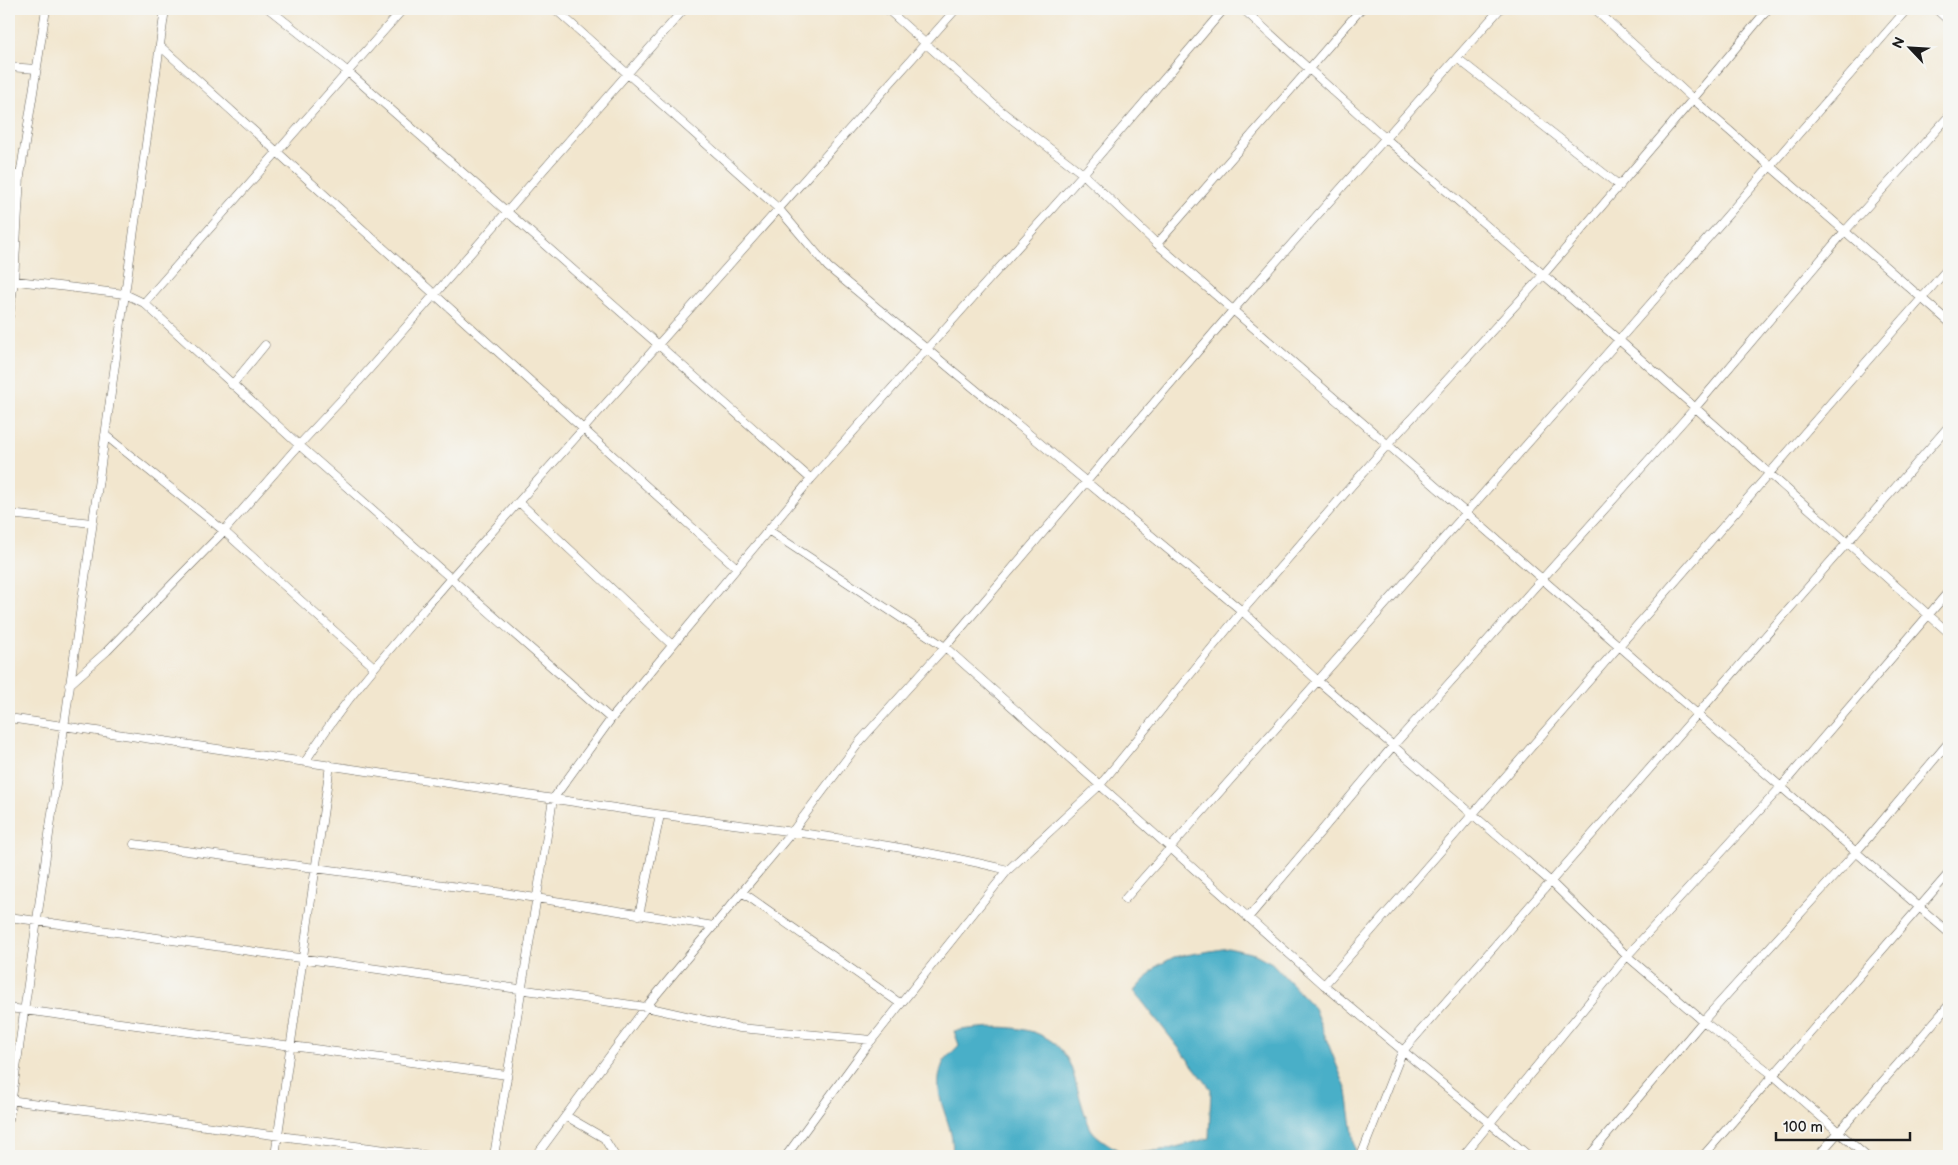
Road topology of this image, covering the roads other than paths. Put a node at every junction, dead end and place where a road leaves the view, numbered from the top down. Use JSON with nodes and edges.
{"nodes":[{"id":1,"x":46,"y":9,"type":"edge"},
{"id":2,"x":165,"y":9,"type":"edge"},
{"id":3,"x":270,"y":9,"type":"edge"},
{"id":4,"x":403,"y":9,"type":"edge"},
{"id":5,"x":555,"y":9,"type":"edge"},
{"id":6,"x":684,"y":9,"type":"edge"},
{"id":7,"x":887,"y":9,"type":"edge"},
{"id":8,"x":956,"y":9,"type":"edge"},
{"id":9,"x":1224,"y":9,"type":"edge"},
{"id":10,"x":1243,"y":9,"type":"edge"},
{"id":11,"x":1361,"y":9,"type":"edge"},
{"id":12,"x":1500,"y":9,"type":"edge"},
{"id":13,"x":1595,"y":9,"type":"edge"},
{"id":14,"x":1768,"y":9,"type":"edge"},
{"id":15,"x":1907,"y":9,"type":"edge"},
{"id":16,"x":1936,"y":9,"type":"edge"},
{"id":17,"x":1949,"y":21,"type":"edge"},
{"id":18,"x":925,"y":42,"type":"junction"},
{"id":19,"x":160,"y":46,"type":"junction"},
{"id":20,"x":1457,"y":58,"type":"junction"},
{"id":21,"x":9,"y":67,"type":"edge"},
{"id":22,"x":36,"y":69,"type":"junction"},
{"id":23,"x":1309,"y":69,"type":"junction"},
{"id":24,"x":347,"y":71,"type":"junction"},
{"id":25,"x":627,"y":73,"type":"junction"},
{"id":26,"x":1693,"y":99,"type":"junction"},
{"id":27,"x":1949,"y":116,"type":"edge"},
{"id":28,"x":1384,"y":137,"type":"junction"},
{"id":29,"x":277,"y":152,"type":"junction"},
{"id":30,"x":1770,"y":166,"type":"junction"},
{"id":31,"x":9,"y":173,"type":"edge"},
{"id":32,"x":1082,"y":174,"type":"junction"},
{"id":33,"x":20,"y":176,"type":"junction"},
{"id":34,"x":1620,"y":186,"type":"junction"},
{"id":35,"x":779,"y":209,"type":"junction"},
{"id":36,"x":506,"y":212,"type":"junction"},
{"id":37,"x":1845,"y":231,"type":"junction"},
{"id":38,"x":1157,"y":244,"type":"junction"},
{"id":39,"x":1949,"y":267,"type":"edge"},
{"id":40,"x":1544,"y":274,"type":"junction"},
{"id":41,"x":11,"y":280,"type":"edge"},
{"id":42,"x":124,"y":294,"type":"junction"},
{"id":43,"x":434,"y":294,"type":"junction"},
{"id":44,"x":1921,"y":299,"type":"junction"},
{"id":45,"x":144,"y":303,"type":"junction"},
{"id":46,"x":1234,"y":309,"type":"junction"},
{"id":47,"x":9,"y":316,"type":"edge"},
{"id":48,"x":1949,"y":322,"type":"edge"},
{"id":49,"x":1619,"y":340,"type":"junction"},
{"id":50,"x":265,"y":345,"type":"dead end"},
{"id":51,"x":658,"y":346,"type":"junction"},
{"id":52,"x":926,"y":349,"type":"junction"},
{"id":53,"x":232,"y":385,"type":"junction"},
{"id":54,"x":1695,"y":408,"type":"junction"},
{"id":55,"x":1949,"y":426,"type":"edge"},
{"id":56,"x":583,"y":429,"type":"junction"},
{"id":57,"x":105,"y":435,"type":"junction"},
{"id":58,"x":1388,"y":444,"type":"junction"},
{"id":59,"x":299,"y":445,"type":"junction"},
{"id":60,"x":1769,"y":473,"type":"junction"},
{"id":61,"x":811,"y":479,"type":"junction"},
{"id":62,"x":1086,"y":482,"type":"junction"},
{"id":63,"x":519,"y":502,"type":"junction"},
{"id":64,"x":1467,"y":512,"type":"junction"},
{"id":65,"x":9,"y":514,"type":"edge"},
{"id":66,"x":92,"y":523,"type":"junction"},
{"id":67,"x":768,"y":530,"type":"junction"},
{"id":68,"x":224,"y":531,"type":"junction"},
{"id":69,"x":1848,"y":542,"type":"junction"},
{"id":70,"x":737,"y":568,"type":"junction"},
{"id":71,"x":451,"y":578,"type":"junction"},
{"id":72,"x":1543,"y":578,"type":"junction"},
{"id":73,"x":1949,"y":591,"type":"edge"},
{"id":74,"x":1242,"y":611,"type":"junction"},
{"id":75,"x":1930,"y":615,"type":"junction"},
{"id":76,"x":1949,"y":633,"type":"edge"},
{"id":77,"x":672,"y":645,"type":"junction"},
{"id":78,"x":1617,"y":646,"type":"junction"},
{"id":79,"x":945,"y":647,"type":"junction"},
{"id":80,"x":374,"y":668,"type":"junction"},
{"id":81,"x":1318,"y":681,"type":"junction"},
{"id":82,"x":69,"y":685,"type":"junction"},
{"id":83,"x":1697,"y":715,"type":"junction"},
{"id":84,"x":9,"y":718,"type":"edge"},
{"id":85,"x":611,"y":719,"type":"junction"},
{"id":86,"x":64,"y":725,"type":"junction"},
{"id":87,"x":1949,"y":742,"type":"edge"},
{"id":88,"x":1393,"y":746,"type":"junction"},
{"id":89,"x":306,"y":762,"type":"junction"},
{"id":90,"x":330,"y":765,"type":"junction"},
{"id":91,"x":1100,"y":785,"type":"junction"},
{"id":92,"x":1780,"y":788,"type":"junction"},
{"id":93,"x":552,"y":799,"type":"junction"},
{"id":94,"x":1472,"y":813,"type":"junction"},
{"id":95,"x":660,"y":815,"type":"junction"},
{"id":96,"x":792,"y":832,"type":"junction"},
{"id":97,"x":134,"y":844,"type":"dead end"},
{"id":98,"x":1171,"y":848,"type":"junction"},
{"id":99,"x":1856,"y":852,"type":"junction"},
{"id":100,"x":317,"y":869,"type":"junction"},
{"id":101,"x":1008,"y":870,"type":"junction"},
{"id":102,"x":1949,"y":873,"type":"edge"},
{"id":103,"x":1551,"y":882,"type":"junction"},
{"id":104,"x":742,"y":892,"type":"junction"},
{"id":105,"x":535,"y":898,"type":"junction"},
{"id":106,"x":1125,"y":899,"type":"dead end"},
{"id":107,"x":1919,"y":908,"type":"junction"},
{"id":108,"x":638,"y":914,"type":"junction"},
{"id":109,"x":9,"y":916,"type":"edge"},
{"id":110,"x":1248,"y":918,"type":"junction"},
{"id":111,"x":36,"y":921,"type":"junction"},
{"id":112,"x":714,"y":926,"type":"junction"},
{"id":113,"x":1949,"y":933,"type":"edge"},
{"id":114,"x":1627,"y":956,"type":"junction"},
{"id":115,"x":304,"y":958,"type":"junction"},
{"id":116,"x":1324,"y":986,"type":"junction"},
{"id":117,"x":521,"y":989,"type":"junction"},
{"id":118,"x":901,"y":1004,"type":"junction"},
{"id":119,"x":1949,"y":1006,"type":"edge"},
{"id":120,"x":646,"y":1007,"type":"junction"},
{"id":121,"x":9,"y":1008,"type":"edge"},
{"id":122,"x":24,"y":1010,"type":"junction"},
{"id":123,"x":1703,"y":1021,"type":"junction"},
{"id":124,"x":872,"y":1040,"type":"junction"},
{"id":125,"x":292,"y":1045,"type":"junction"},
{"id":126,"x":1402,"y":1052,"type":"junction"},
{"id":127,"x":507,"y":1075,"type":"junction"},
{"id":128,"x":1773,"y":1075,"type":"junction"},
{"id":129,"x":10,"y":1100,"type":"edge"},
{"id":130,"x":566,"y":1116,"type":"junction"},
{"id":131,"x":9,"y":1118,"type":"edge"},
{"id":132,"x":1489,"y":1123,"type":"junction"},
{"id":133,"x":1837,"y":1132,"type":"junction"},
{"id":134,"x":279,"y":1135,"type":"junction"},
{"id":135,"x":275,"y":1156,"type":"edge"},
{"id":136,"x":431,"y":1156,"type":"edge"},
{"id":137,"x":494,"y":1156,"type":"edge"},
{"id":138,"x":536,"y":1156,"type":"edge"},
{"id":139,"x":615,"y":1156,"type":"edge"},
{"id":140,"x":786,"y":1156,"type":"edge"},
{"id":141,"x":1361,"y":1156,"type":"edge"},
{"id":142,"x":1463,"y":1156,"type":"edge"},
{"id":143,"x":1529,"y":1156,"type":"edge"},
{"id":144,"x":1589,"y":1156,"type":"edge"},
{"id":145,"x":1703,"y":1156,"type":"edge"},
{"id":146,"x":1818,"y":1156,"type":"edge"},
{"id":147,"x":1866,"y":1156,"type":"edge"}],
"edges":[{"from":1,"to":22,"type":"street"},
{"from":2,"to":19,"type":"street"},
{"from":3,"to":24,"type":"street"},
{"from":4,"to":24,"type":"street"},
{"from":5,"to":25,"type":"street"},
{"from":6,"to":25,"type":"street"},
{"from":7,"to":18,"type":"street"},
{"from":8,"to":18,"type":"street"},
{"from":9,"to":32,"type":"street"},
{"from":10,"to":23,"type":"street"},
{"from":11,"to":23,"type":"street"},
{"from":12,"to":20,"type":"street"},
{"from":13,"to":26,"type":"street"},
{"from":14,"to":26,"type":"street"},
{"from":15,"to":30,"type":"street"},
{"from":16,"to":17,"type":"street"},
{"from":18,"to":32,"type":"street"},
{"from":18,"to":35,"type":"street"},
{"from":19,"to":29,"type":"street"},
{"from":19,"to":42,"type":"street"},
{"from":20,"to":28,"type":"street"},
{"from":20,"to":34,"type":"street"},
{"from":21,"to":22,"type":"street"},
{"from":22,"to":33,"type":"street"},
{"from":23,"to":28,"type":"street"},
{"from":23,"to":38,"type":"street"},
{"from":24,"to":29,"type":"street"},
{"from":24,"to":36,"type":"street"},
{"from":25,"to":35,"type":"street"},
{"from":25,"to":36,"type":"street"},
{"from":26,"to":30,"type":"street"},
{"from":26,"to":34,"type":"street"},
{"from":27,"to":37,"type":"street"},
{"from":28,"to":40,"type":"street"},
{"from":28,"to":46,"type":"street"},
{"from":29,"to":43,"type":"street"},
{"from":29,"to":45,"type":"street"},
{"from":30,"to":37,"type":"street"},
{"from":30,"to":49,"type":"street"},
{"from":31,"to":33,"type":"street"},
{"from":32,"to":38,"type":"street"},
{"from":32,"to":52,"type":"street"},
{"from":33,"to":41,"type":"street"},
{"from":34,"to":40,"type":"street"},
{"from":35,"to":51,"type":"street"},
{"from":35,"to":52,"type":"street"},
{"from":36,"to":43,"type":"street"},
{"from":36,"to":51,"type":"street"},
{"from":37,"to":44,"type":"street"},
{"from":37,"to":54,"type":"street"},
{"from":38,"to":46,"type":"street"},
{"from":39,"to":44,"type":"street"},
{"from":40,"to":49,"type":"street"},
{"from":40,"to":58,"type":"street"},
{"from":41,"to":42,"type":"street"},
{"from":41,"to":47,"type":"street"},
{"from":42,"to":45,"type":"street"},
{"from":42,"to":57,"type":"street"},
{"from":43,"to":56,"type":"street"},
{"from":43,"to":59,"type":"street"},
{"from":44,"to":48,"type":"street"},
{"from":44,"to":60,"type":"street"},
{"from":45,"to":53,"type":"street"},
{"from":46,"to":58,"type":"street"},
{"from":46,"to":62,"type":"street"},
{"from":49,"to":54,"type":"street"},
{"from":49,"to":64,"type":"street"},
{"from":50,"to":53,"type":"street"},
{"from":51,"to":56,"type":"street"},
{"from":51,"to":61,"type":"street"},
{"from":52,"to":61,"type":"street"},
{"from":52,"to":62,"type":"street"},
{"from":53,"to":59,"type":"street"},
{"from":54,"to":60,"type":"street"},
{"from":54,"to":72,"type":"street"},
{"from":55,"to":69,"type":"street"},
{"from":56,"to":63,"type":"street"},
{"from":56,"to":70,"type":"street"},
{"from":57,"to":66,"type":"street"},
{"from":57,"to":68,"type":"street"},
{"from":58,"to":64,"type":"street"},
{"from":58,"to":74,"type":"street"},
{"from":59,"to":68,"type":"street"},
{"from":59,"to":71,"type":"street"},
{"from":60,"to":69,"type":"street"},
{"from":60,"to":78,"type":"street"},
{"from":61,"to":67,"type":"street"},
{"from":62,"to":74,"type":"street"},
{"from":62,"to":79,"type":"street"},
{"from":63,"to":71,"type":"street"},
{"from":63,"to":77,"type":"street"},
{"from":64,"to":72,"type":"street"},
{"from":64,"to":81,"type":"street"},
{"from":65,"to":66,"type":"street"},
{"from":66,"to":82,"type":"street"},
{"from":67,"to":70,"type":"street"},
{"from":67,"to":79,"type":"street"},
{"from":68,"to":80,"type":"street"},
{"from":68,"to":82,"type":"street"},
{"from":69,"to":75,"type":"street"},
{"from":69,"to":83,"type":"street"},
{"from":70,"to":77,"type":"street"},
{"from":71,"to":80,"type":"street"},
{"from":71,"to":85,"type":"street"},
{"from":72,"to":78,"type":"street"},
{"from":72,"to":88,"type":"street"},
{"from":73,"to":75,"type":"street"},
{"from":74,"to":81,"type":"street"},
{"from":74,"to":91,"type":"street"},
{"from":75,"to":76,"type":"street"},
{"from":75,"to":92,"type":"street"},
{"from":77,"to":85,"type":"street"},
{"from":78,"to":83,"type":"street"},
{"from":78,"to":94,"type":"street"},
{"from":79,"to":91,"type":"street"},
{"from":79,"to":96,"type":"street"},
{"from":80,"to":89,"type":"street"},
{"from":81,"to":88,"type":"street"},
{"from":81,"to":98,"type":"street"},
{"from":82,"to":86,"type":"street"},
{"from":83,"to":92,"type":"street"},
{"from":83,"to":103,"type":"street"},
{"from":84,"to":86,"type":"street"},
{"from":85,"to":93,"type":"street"},
{"from":86,"to":89,"type":"street"},
{"from":86,"to":111,"type":"street"},
{"from":87,"to":99,"type":"street"},
{"from":88,"to":94,"type":"street"},
{"from":88,"to":110,"type":"street"},
{"from":89,"to":90,"type":"street"},
{"from":90,"to":93,"type":"street"},
{"from":90,"to":100,"type":"street"},
{"from":91,"to":98,"type":"street"},
{"from":91,"to":101,"type":"street"},
{"from":92,"to":99,"type":"street"},
{"from":92,"to":114,"type":"street"},
{"from":93,"to":95,"type":"street"},
{"from":93,"to":105,"type":"street"},
{"from":94,"to":103,"type":"street"},
{"from":94,"to":116,"type":"street"},
{"from":95,"to":96,"type":"street"},
{"from":95,"to":108,"type":"street"},
{"from":96,"to":101,"type":"street"},
{"from":96,"to":104,"type":"street"},
{"from":97,"to":100,"type":"street"},
{"from":98,"to":106,"type":"street"},
{"from":98,"to":110,"type":"street"},
{"from":99,"to":107,"type":"street"},
{"from":99,"to":123,"type":"street"},
{"from":100,"to":105,"type":"street"},
{"from":100,"to":115,"type":"street"},
{"from":101,"to":118,"type":"street"},
{"from":102,"to":107,"type":"street"},
{"from":103,"to":114,"type":"street"},
{"from":103,"to":126,"type":"street"},
{"from":104,"to":112,"type":"street"},
{"from":104,"to":118,"type":"street"},
{"from":105,"to":108,"type":"street"},
{"from":105,"to":117,"type":"street"},
{"from":107,"to":113,"type":"street"},
{"from":107,"to":128,"type":"street"},
{"from":108,"to":112,"type":"street"},
{"from":109,"to":111,"type":"street"},
{"from":110,"to":116,"type":"street"},
{"from":111,"to":115,"type":"street"},
{"from":111,"to":122,"type":"street"},
{"from":112,"to":120,"type":"street"},
{"from":114,"to":123,"type":"street"},
{"from":114,"to":132,"type":"street"},
{"from":115,"to":117,"type":"street"},
{"from":115,"to":125,"type":"street"},
{"from":116,"to":126,"type":"street"},
{"from":117,"to":120,"type":"street"},
{"from":117,"to":127,"type":"street"},
{"from":118,"to":124,"type":"street"},
{"from":119,"to":133,"type":"street"},
{"from":120,"to":124,"type":"street"},
{"from":120,"to":130,"type":"street"},
{"from":121,"to":122,"type":"street"},
{"from":122,"to":125,"type":"street"},
{"from":122,"to":129,"type":"street"},
{"from":123,"to":128,"type":"street"},
{"from":123,"to":144,"type":"street"},
{"from":124,"to":140,"type":"street"},
{"from":125,"to":127,"type":"street"},
{"from":125,"to":134,"type":"street"},
{"from":126,"to":132,"type":"street"},
{"from":126,"to":141,"type":"street"},
{"from":127,"to":137,"type":"street"},
{"from":128,"to":133,"type":"street"},
{"from":128,"to":145,"type":"street"},
{"from":129,"to":131,"type":"street"},
{"from":129,"to":134,"type":"street"},
{"from":130,"to":138,"type":"street"},
{"from":130,"to":139,"type":"street"},
{"from":132,"to":142,"type":"street"},
{"from":132,"to":143,"type":"street"},
{"from":133,"to":146,"type":"street"},
{"from":133,"to":147,"type":"street"},
{"from":134,"to":135,"type":"street"},
{"from":134,"to":136,"type":"street"}]}
